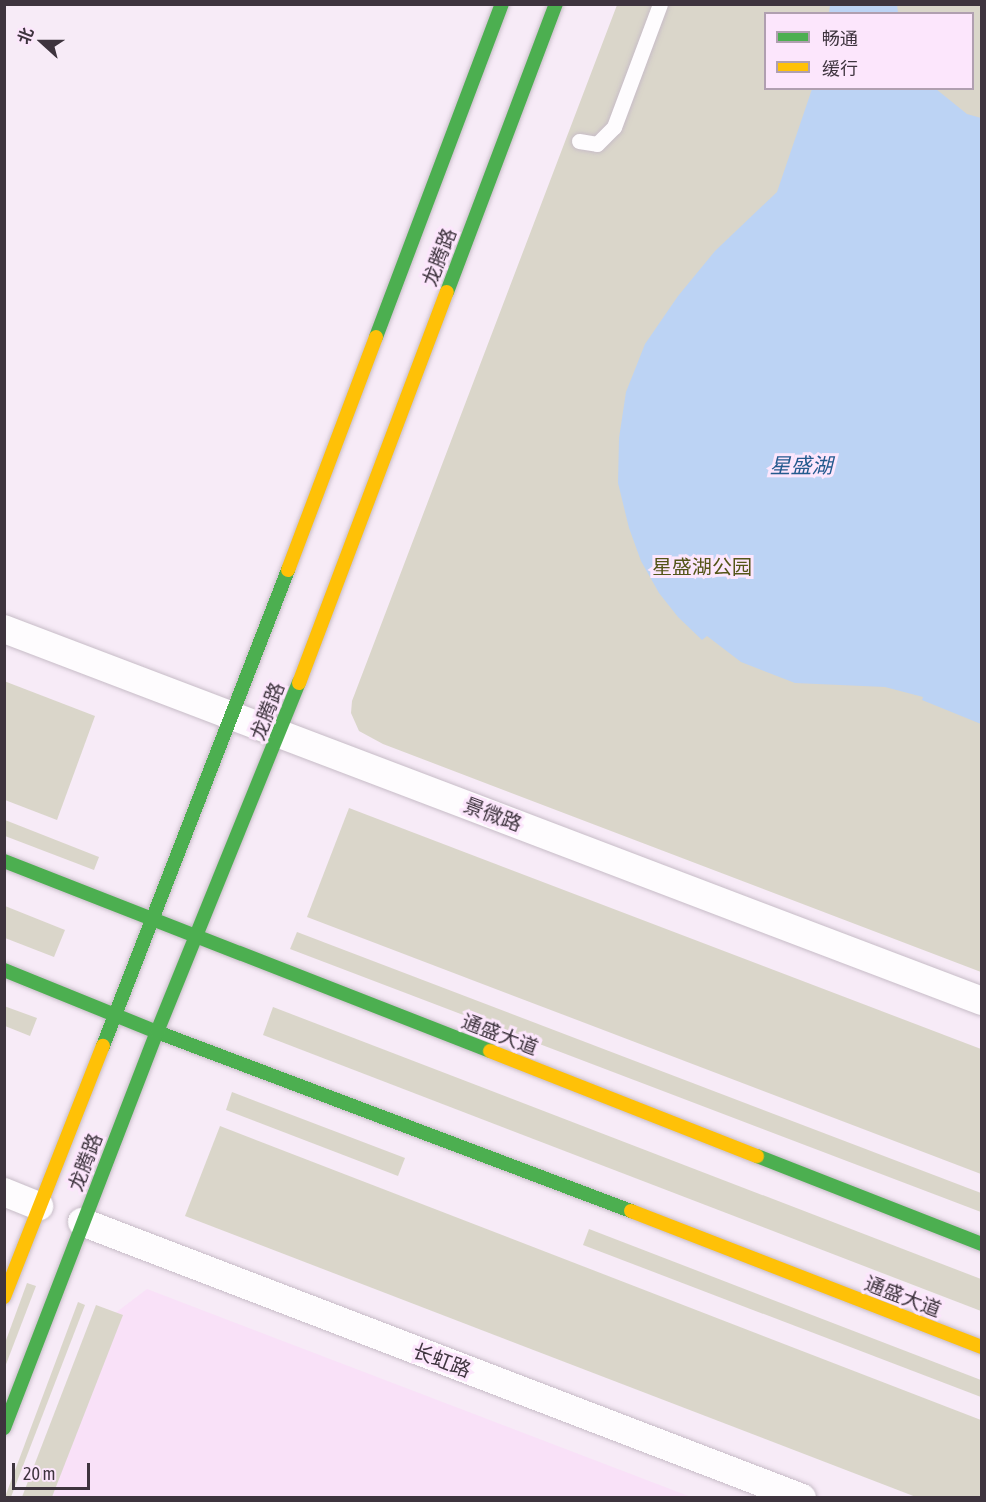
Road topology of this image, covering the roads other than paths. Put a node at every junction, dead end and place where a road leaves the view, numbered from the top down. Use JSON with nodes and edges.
{"nodes":[{"id":1,"x":502,"y":4,"type":"edge"},
{"id":2,"x":556,"y":4,"type":"edge"},
{"id":3,"x":660,"y":4,"type":"edge"},
{"id":4,"x":579,"y":141,"type":"dead end"},
{"id":5,"x":4,"y":629,"type":"edge"},
{"id":6,"x":233,"y":715,"type":"junction"},
{"id":7,"x":279,"y":733,"type":"junction"},
{"id":8,"x":4,"y":861,"type":"edge"},
{"id":9,"x":150,"y":920,"type":"junction"},
{"id":10,"x":196,"y":936,"type":"junction"},
{"id":11,"x":4,"y":970,"type":"edge"},
{"id":12,"x":981,"y":1001,"type":"edge"},
{"id":13,"x":115,"y":1013,"type":"junction"},
{"id":14,"x":157,"y":1032,"type":"junction"},
{"id":15,"x":4,"y":1192,"type":"edge"},
{"id":16,"x":39,"y":1206,"type":"junction"},
{"id":17,"x":82,"y":1222,"type":"junction"},
{"id":18,"x":981,"y":1244,"type":"edge"},
{"id":19,"x":4,"y":1297,"type":"edge"},
{"id":20,"x":981,"y":1347,"type":"edge"},
{"id":21,"x":4,"y":1428,"type":"edge"},
{"id":22,"x":802,"y":1497,"type":"edge"}],
"edges":[{"from":1,"to":6,"type":"main road","name":"龙腾路"},
{"from":2,"to":7,"type":"main road","name":"龙腾路"},
{"from":3,"to":4,"type":"lane"},
{"from":5,"to":6,"type":"street","name":"景微路"},
{"from":6,"to":7,"type":"street","name":"景微路"},
{"from":6,"to":9,"type":"main road","name":"龙腾路"},
{"from":7,"to":10,"type":"main road","name":"龙腾路"},
{"from":7,"to":12,"type":"street","name":"景微路"},
{"from":8,"to":9,"type":"main road","name":"通盛大道"},
{"from":9,"to":10,"type":"main road","name":"通盛大道"},
{"from":9,"to":13,"type":"main road","name":"龙腾路"},
{"from":10,"to":14,"type":"main road","name":"龙腾路"},
{"from":10,"to":18,"type":"main road","name":"通盛大道"},
{"from":11,"to":13,"type":"main road","name":"通盛大道"},
{"from":13,"to":14,"type":"main road","name":"通盛大道"},
{"from":13,"to":16,"type":"main road","name":"龙腾路"},
{"from":14,"to":17,"type":"main road","name":"龙腾路"},
{"from":14,"to":20,"type":"main road","name":"通盛大道"},
{"from":15,"to":16,"type":"street"},
{"from":16,"to":19,"type":"main road","name":"龙腾路"},
{"from":17,"to":21,"type":"main road","name":"龙腾路"},
{"from":17,"to":22,"type":"street","name":"长虹路"}]}
